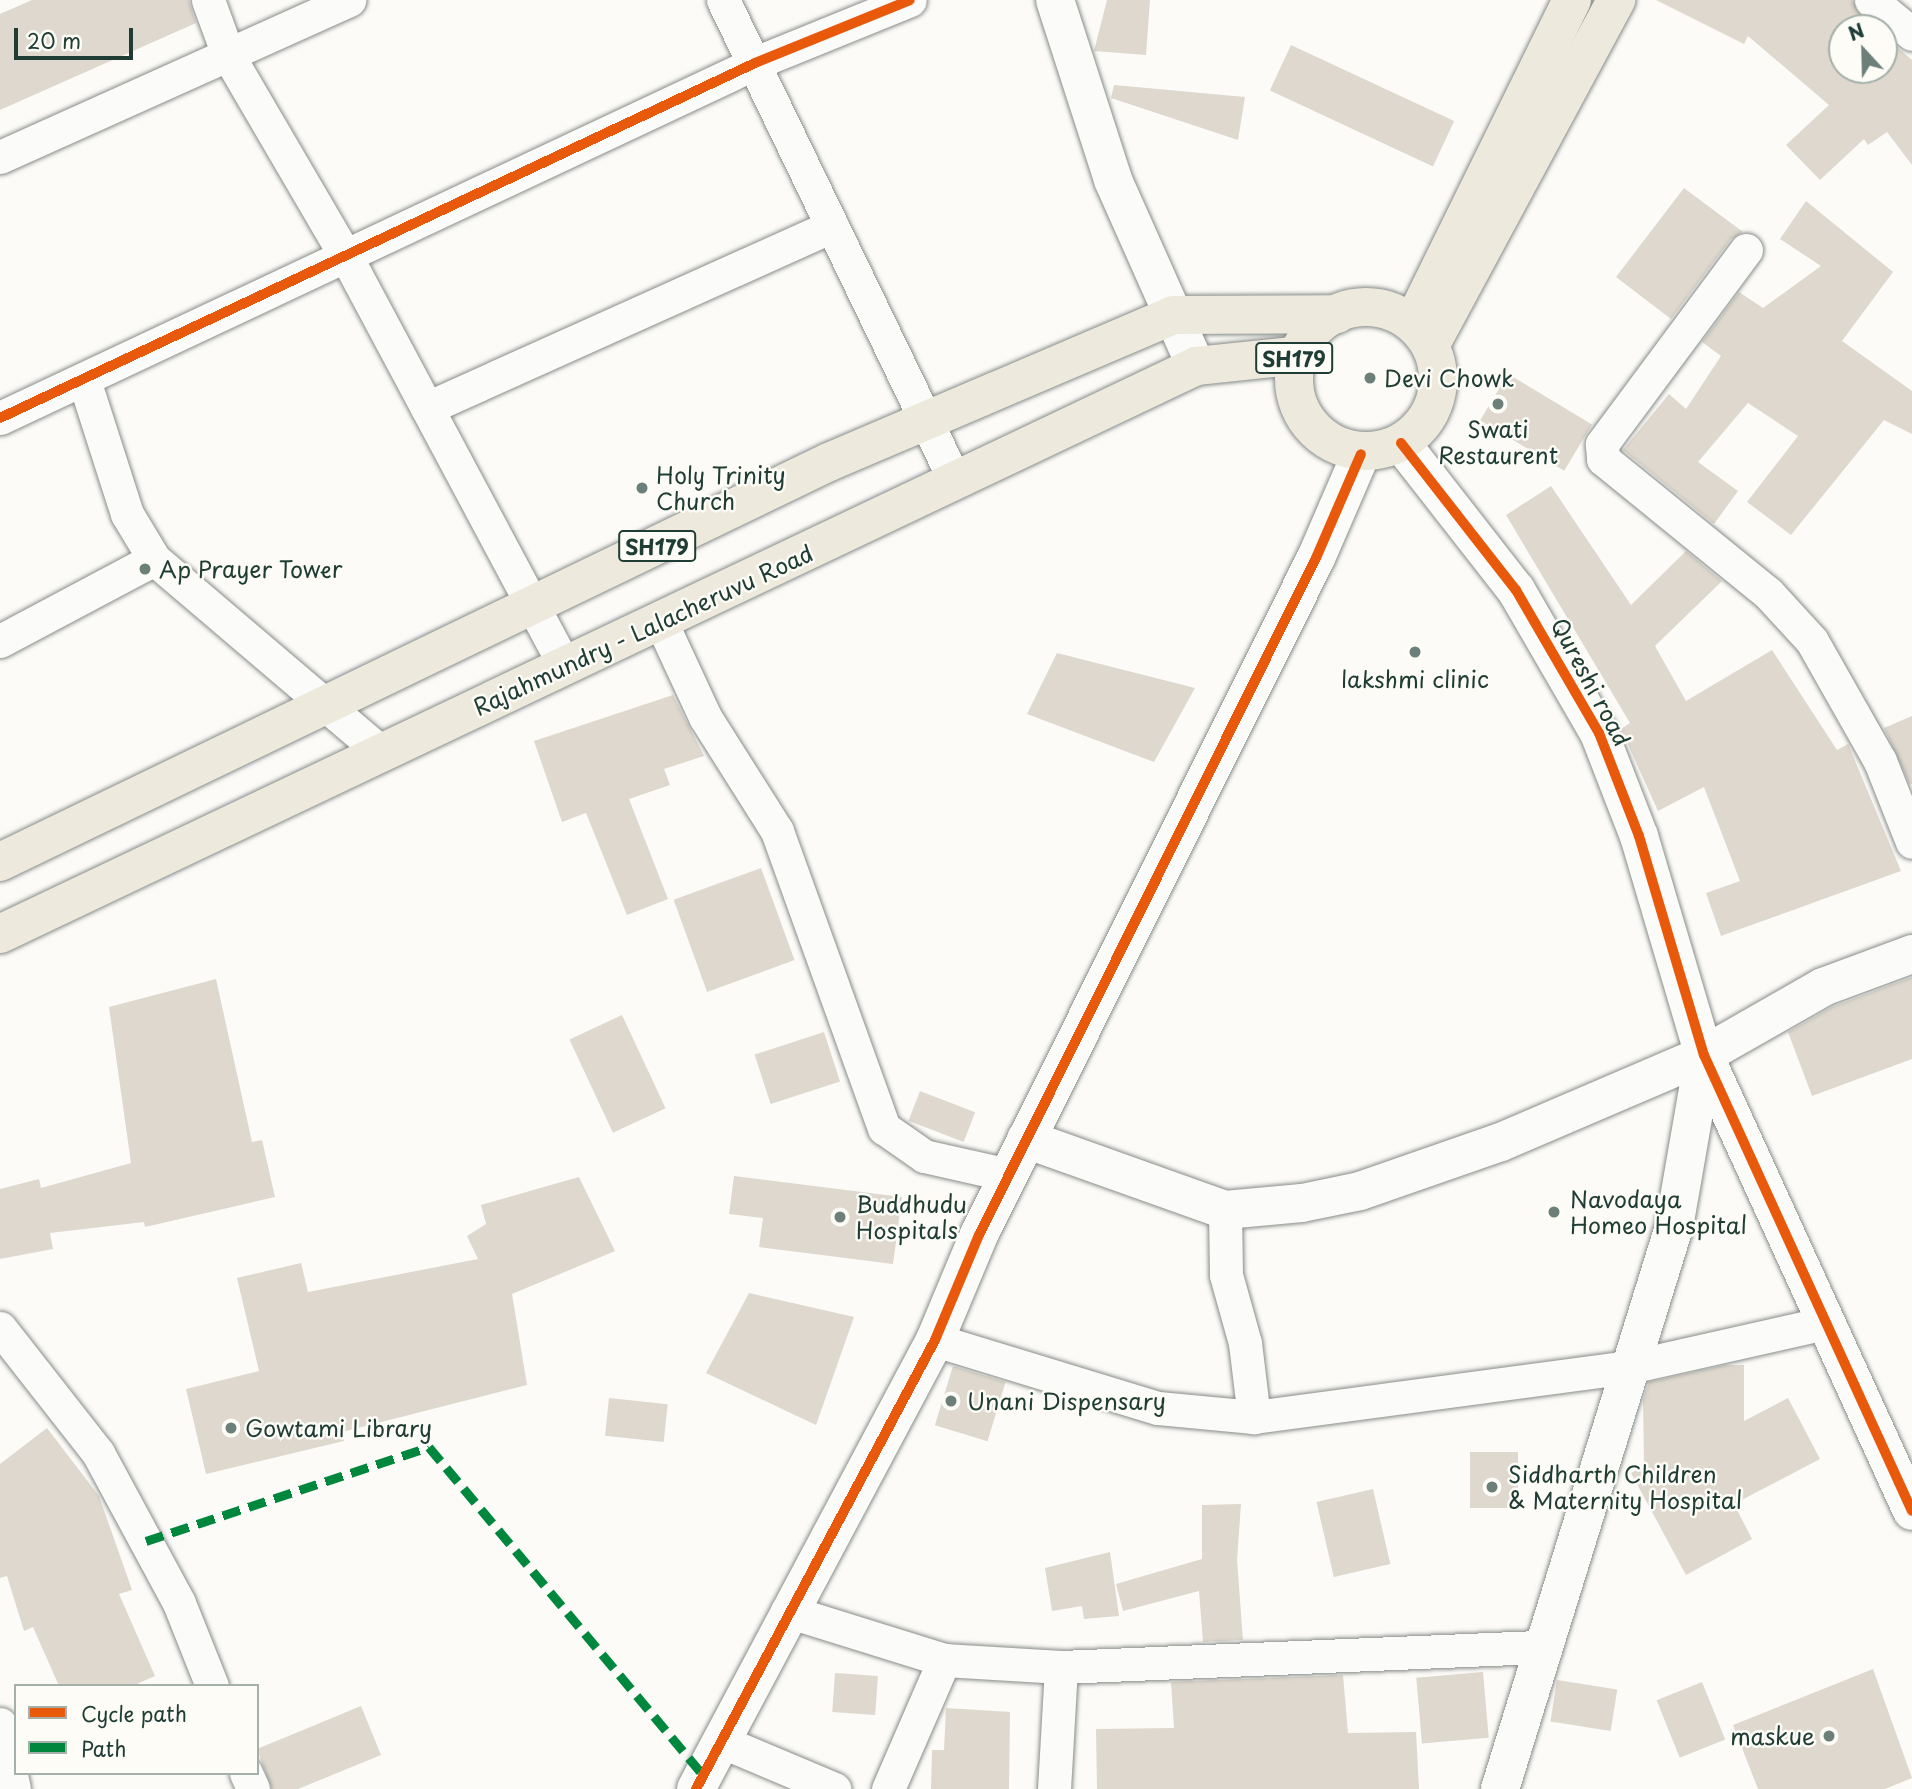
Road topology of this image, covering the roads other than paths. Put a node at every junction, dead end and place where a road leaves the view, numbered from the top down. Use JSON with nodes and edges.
{"nodes":[{"id":1,"x":208,"y":0,"type":"edge"},
{"id":2,"x":349,"y":0,"type":"edge"},
{"id":3,"x":723,"y":0,"type":"edge"},
{"id":4,"x":910,"y":0,"type":"edge"},
{"id":5,"x":1055,"y":0,"type":"edge"},
{"id":6,"x":1573,"y":0,"type":"edge"},
{"id":7,"x":1616,"y":0,"type":"edge"},
{"id":8,"x":1871,"y":0,"type":"edge"},
{"id":9,"x":1912,"y":34,"type":"edge"},
{"id":10,"x":228,"y":55,"type":"junction"},
{"id":11,"x":755,"y":63,"type":"junction"},
{"id":12,"x":0,"y":157,"type":"edge"},
{"id":13,"x":832,"y":226,"type":"junction"},
{"id":14,"x":1746,"y":250,"type":"dead end"},
{"id":15,"x":348,"y":260,"type":"junction"},
{"id":16,"x":1337,"y":314,"type":"junction"},
{"id":17,"x":1173,"y":315,"type":"junction"},
{"id":18,"x":1422,"y":334,"type":"junction"},
{"id":19,"x":1293,"y":356,"type":"junction"},
{"id":20,"x":1196,"y":366,"type":"junction"},
{"id":21,"x":84,"y":380,"type":"junction"},
{"id":22,"x":427,"y":408,"type":"junction"},
{"id":23,"x":0,"y":418,"type":"edge"},
{"id":24,"x":926,"y":421,"type":"junction"},
{"id":25,"x":1401,"y":443,"type":"junction"},
{"id":26,"x":1361,"y":454,"type":"junction"},
{"id":27,"x":955,"y":481,"type":"junction"},
{"id":28,"x":154,"y":559,"type":"junction"},
{"id":29,"x":533,"y":606,"type":"junction"},
{"id":30,"x":661,"y":622,"type":"junction"},
{"id":31,"x":0,"y":641,"type":"edge"},
{"id":32,"x":565,"y":667,"type":"junction"},
{"id":33,"x":327,"y":706,"type":"junction"},
{"id":34,"x":382,"y":753,"type":"junction"},
{"id":35,"x":1912,"y":842,"type":"edge"},
{"id":36,"x":0,"y":862,"type":"edge"},
{"id":37,"x":0,"y":934,"type":"edge"},
{"id":38,"x":1912,"y":954,"type":"edge"},
{"id":39,"x":1703,"y":1055,"type":"junction"},
{"id":40,"x":1026,"y":1139,"type":"junction"},
{"id":41,"x":1008,"y":1175,"type":"junction"},
{"id":42,"x":1226,"y":1210,"type":"junction"},
{"id":43,"x":1825,"y":1322,"type":"junction"},
{"id":44,"x":0,"y":1328,"type":"edge"},
{"id":45,"x":935,"y":1340,"type":"junction"},
{"id":46,"x":1634,"y":1366,"type":"junction"},
{"id":47,"x":1254,"y":1417,"type":"junction"},
{"id":48,"x":1912,"y":1511,"type":"edge"},
{"id":49,"x":787,"y":1611,"type":"junction"},
{"id":50,"x":1544,"y":1647,"type":"junction"},
{"id":51,"x":944,"y":1660,"type":"junction"},
{"id":52,"x":1061,"y":1667,"type":"junction"},
{"id":53,"x":211,"y":1684,"type":"edge"},
{"id":54,"x":0,"y":1724,"type":"edge"},
{"id":55,"x":723,"y":1742,"type":"junction"},
{"id":56,"x":14,"y":1789,"type":"edge"},
{"id":57,"x":696,"y":1789,"type":"edge"},
{"id":58,"x":834,"y":1789,"type":"edge"},
{"id":59,"x":888,"y":1789,"type":"edge"},
{"id":60,"x":1054,"y":1789,"type":"edge"},
{"id":61,"x":1500,"y":1789,"type":"edge"}],
"edges":[{"from":1,"to":10,"type":"street"},
{"from":2,"to":10,"type":"street"},
{"from":3,"to":11,"type":"street"},
{"from":4,"to":11,"type":"street"},
{"from":5,"to":17,"type":"street"},
{"from":6,"to":18,"type":"main road"},
{"from":7,"to":18,"type":"main road"},
{"from":8,"to":9,"type":"street"},
{"from":10,"to":12,"type":"street"},
{"from":10,"to":15,"type":"street"},
{"from":11,"to":13,"type":"street"},
{"from":11,"to":15,"type":"street"},
{"from":13,"to":22,"type":"street"},
{"from":13,"to":24,"type":"street"},
{"from":14,"to":35,"type":"street"},
{"from":15,"to":21,"type":"street"},
{"from":15,"to":22,"type":"street"},
{"from":16,"to":17,"type":"main road","number":"SH179"},
{"from":16,"to":18,"type":"main road","number":"SH179"},
{"from":16,"to":19,"type":"main road","number":"SH179"},
{"from":17,"to":20,"type":"street"},
{"from":17,"to":24,"type":"main road","number":"SH179"},
{"from":18,"to":25,"type":"main road"},
{"from":19,"to":20,"type":"main road","name":"Rajahmundry - Lalacheruvu Road","number":"SH179"},
{"from":19,"to":26,"type":"main road","number":"SH179"},
{"from":20,"to":27,"type":"main road","name":"Rajahmundry - Lalacheruvu Road","number":"SH179"},
{"from":21,"to":23,"type":"street"},
{"from":21,"to":28,"type":"street"},
{"from":22,"to":29,"type":"street"},
{"from":24,"to":27,"type":"street"},
{"from":24,"to":29,"type":"main road","number":"SH179"},
{"from":25,"to":26,"type":"main road"},
{"from":25,"to":39,"type":"street","name":"Qureshi road"},
{"from":26,"to":40,"type":"street"},
{"from":27,"to":30,"type":"main road","name":"Rajahmundry - Lalacheruvu Road","number":"SH179"},
{"from":28,"to":31,"type":"street"},
{"from":28,"to":33,"type":"street"},
{"from":29,"to":32,"type":"street"},
{"from":29,"to":33,"type":"main road","number":"SH179"},
{"from":30,"to":32,"type":"main road","name":"Rajahmundry - Lalacheruvu Road","number":"SH179"},
{"from":30,"to":41,"type":"street"},
{"from":32,"to":34,"type":"main road","name":"Rajahmundry - Lalacheruvu Road","number":"SH179"},
{"from":33,"to":34,"type":"street"},
{"from":33,"to":36,"type":"main road","number":"SH179"},
{"from":34,"to":37,"type":"main road","name":"Rajahmundry - Lalacheruvu Road","number":"SH179"},
{"from":38,"to":39,"type":"street"},
{"from":39,"to":42,"type":"street"},
{"from":39,"to":43,"type":"street","name":"Qureshi road"},
{"from":39,"to":46,"type":"street"},
{"from":40,"to":41,"type":"street"},
{"from":40,"to":42,"type":"street"},
{"from":41,"to":45,"type":"street"},
{"from":42,"to":47,"type":"street"},
{"from":43,"to":46,"type":"street"},
{"from":43,"to":48,"type":"street","name":"Qureshi road"},
{"from":44,"to":53,"type":"street"},
{"from":45,"to":47,"type":"street"},
{"from":45,"to":49,"type":"street"},
{"from":46,"to":47,"type":"street"},
{"from":46,"to":50,"type":"street"},
{"from":49,"to":51,"type":"street"},
{"from":49,"to":55,"type":"street"},
{"from":50,"to":52,"type":"street"},
{"from":50,"to":61,"type":"street"},
{"from":51,"to":52,"type":"street"},
{"from":51,"to":59,"type":"street"},
{"from":52,"to":60,"type":"street"},
{"from":54,"to":56,"type":"street"},
{"from":55,"to":57,"type":"street"},
{"from":55,"to":58,"type":"street"}]}
